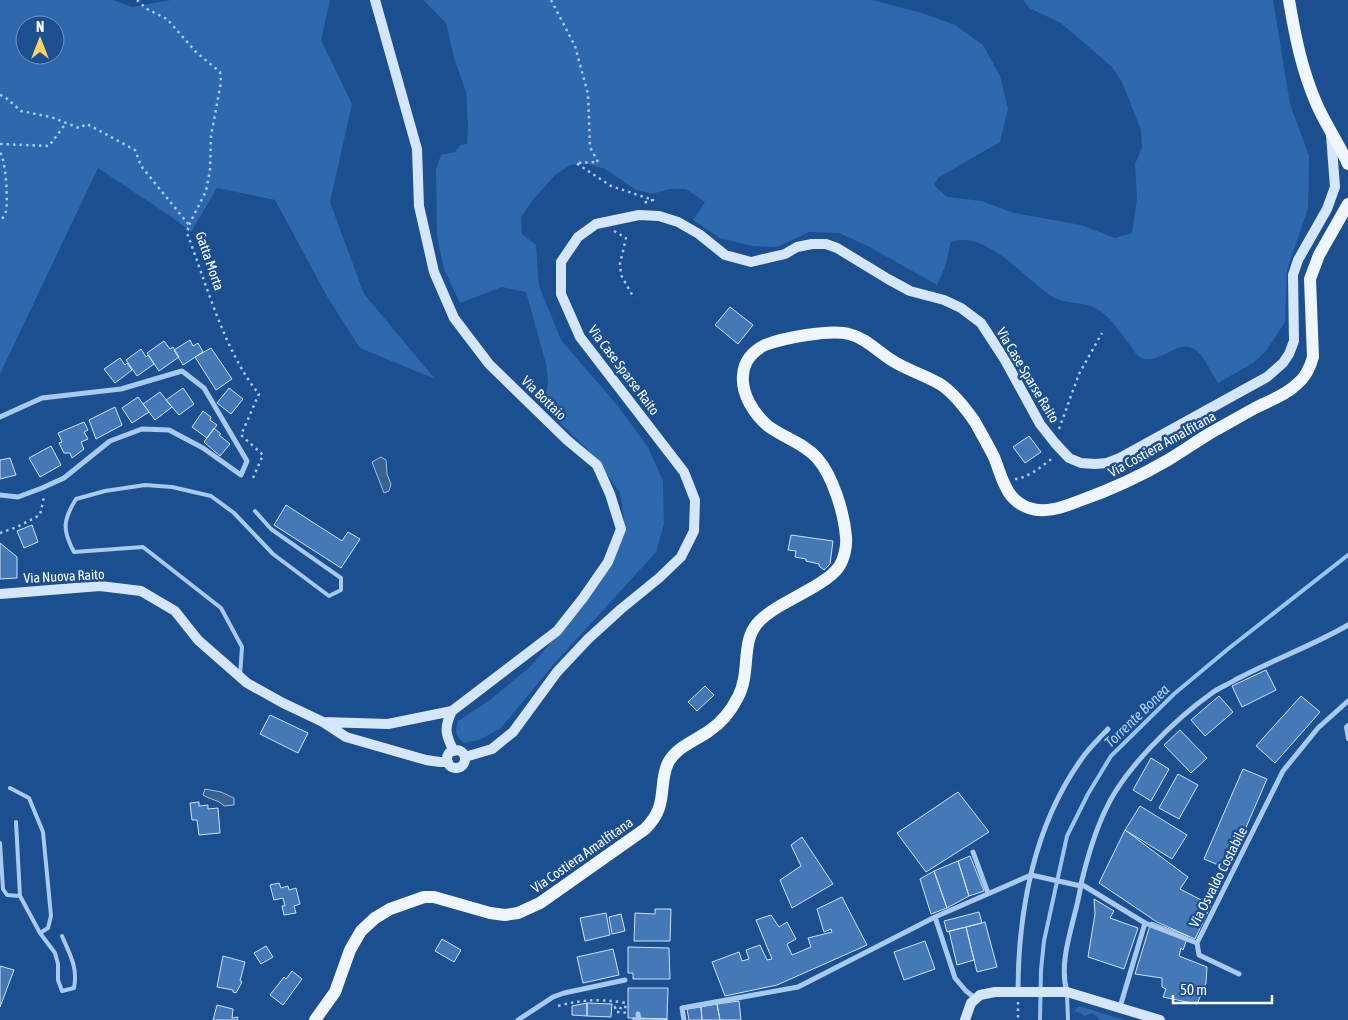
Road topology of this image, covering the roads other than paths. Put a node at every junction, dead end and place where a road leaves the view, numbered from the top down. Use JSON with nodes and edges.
{"nodes":[{"id":1,"x":375,"y":0,"type":"edge"},
{"id":2,"x":1289,"y":0,"type":"edge"},
{"id":3,"x":1330,"y":129,"type":"junction"},
{"id":4,"x":1348,"y":164,"type":"edge"},
{"id":5,"x":1348,"y":204,"type":"edge"},
{"id":6,"x":0,"y":417,"type":"edge"},
{"id":7,"x":0,"y":495,"type":"edge"},
{"id":8,"x":255,"y":511,"type":"dead end"},
{"id":9,"x":0,"y":594,"type":"edge"},
{"id":10,"x":1348,"y":625,"type":"edge"},
{"id":11,"x":240,"y":677,"type":"junction"},
{"id":12,"x":1348,"y":701,"type":"edge"},
{"id":13,"x":452,"y":711,"type":"junction"},
{"id":14,"x":323,"y":722,"type":"junction"},
{"id":15,"x":1348,"y":725,"type":"edge"},
{"id":16,"x":1108,"y":729,"type":"dead end"},
{"id":17,"x":1348,"y":739,"type":"edge"},
{"id":18,"x":454,"y":751,"type":"junction"},
{"id":19,"x":465,"y":757,"type":"junction"},
{"id":20,"x":448,"y":762,"type":"junction"},
{"id":21,"x":10,"y":788,"type":"dead end"},
{"id":22,"x":16,"y":822,"type":"dead end"},
{"id":23,"x":0,"y":843,"type":"edge"},
{"id":24,"x":973,"y":852,"type":"dead end"},
{"id":25,"x":1031,"y":875,"type":"junction"},
{"id":26,"x":1081,"y":885,"type":"junction"},
{"id":27,"x":988,"y":893,"type":"junction"},
{"id":28,"x":20,"y":896,"type":"junction"},
{"id":29,"x":935,"y":917,"type":"junction"},
{"id":30,"x":1145,"y":923,"type":"junction"},
{"id":31,"x":40,"y":933,"type":"junction"},
{"id":32,"x":62,"y":936,"type":"dead end"},
{"id":33,"x":1197,"y":942,"type":"junction"},
{"id":34,"x":1239,"y":974,"type":"dead end"},
{"id":35,"x":625,"y":980,"type":"dead end"},
{"id":36,"x":1018,"y":992,"type":"junction"},
{"id":37,"x":1067,"y":992,"type":"junction"},
{"id":38,"x":975,"y":998,"type":"junction"},
{"id":39,"x":1120,"y":1007,"type":"junction"},
{"id":40,"x":315,"y":1020,"type":"edge"},
{"id":41,"x":518,"y":1020,"type":"edge"},
{"id":42,"x":684,"y":1020,"type":"edge"},
{"id":43,"x":965,"y":1020,"type":"edge"},
{"id":44,"x":1068,"y":1020,"type":"edge"},
{"id":45,"x":1160,"y":1020,"type":"edge"}],
"edges":[{"from":1,"to":13,"type":"street","name":"Via Bottaio"},
{"from":2,"to":3,"type":"main road"},
{"from":3,"to":4,"type":"main road"},
{"from":3,"to":19,"type":"street","name":"Via Case Sparse Raito"},
{"from":5,"to":40,"type":"main road","name":"Via Costiera Amalfitana"},
{"from":6,"to":7,"type":"street"},
{"from":8,"to":11,"type":"lane"},
{"from":9,"to":11,"type":"street","name":"Via Nuova Raito"},
{"from":10,"to":26,"type":"street"},
{"from":11,"to":14,"type":"street","name":"Via Nuova Raito"},
{"from":12,"to":33,"type":"street","name":"Via Osvaldo Costabile"},
{"from":13,"to":14,"type":"street"},
{"from":13,"to":18,"type":"street"},
{"from":14,"to":20,"type":"street","name":"Via Case Sparse Raito"},
{"from":15,"to":17,"type":"lane"},
{"from":16,"to":25,"type":"street"},
{"from":18,"to":19,"type":"street"},
{"from":18,"to":20,"type":"street"},
{"from":19,"to":20,"type":"street","name":"Via Case Sparse Raito"},
{"from":21,"to":31,"type":"lane"},
{"from":22,"to":28,"type":"lane"},
{"from":23,"to":28,"type":"lane"},
{"from":24,"to":27,"type":"street"},
{"from":25,"to":26,"type":"street","name":"Via Osvaldo Costabile"},
{"from":25,"to":27,"type":"street"},
{"from":25,"to":36,"type":"street"},
{"from":26,"to":30,"type":"street","name":"Via Osvaldo Costabile"},
{"from":26,"to":37,"type":"street"},
{"from":27,"to":29,"type":"street"},
{"from":28,"to":31,"type":"lane"},
{"from":29,"to":38,"type":"street"},
{"from":29,"to":42,"type":"street"},
{"from":30,"to":33,"type":"street","name":"Via Osvaldo Costabile"},
{"from":30,"to":39,"type":"street"},
{"from":31,"to":32,"type":"lane"},
{"from":33,"to":34,"type":"street"},
{"from":35,"to":41,"type":"street"},
{"from":36,"to":37,"type":"street"},
{"from":36,"to":38,"type":"street"},
{"from":37,"to":39,"type":"street"},
{"from":37,"to":44,"type":"lane"},
{"from":38,"to":43,"type":"street"},
{"from":39,"to":45,"type":"street"}]}
